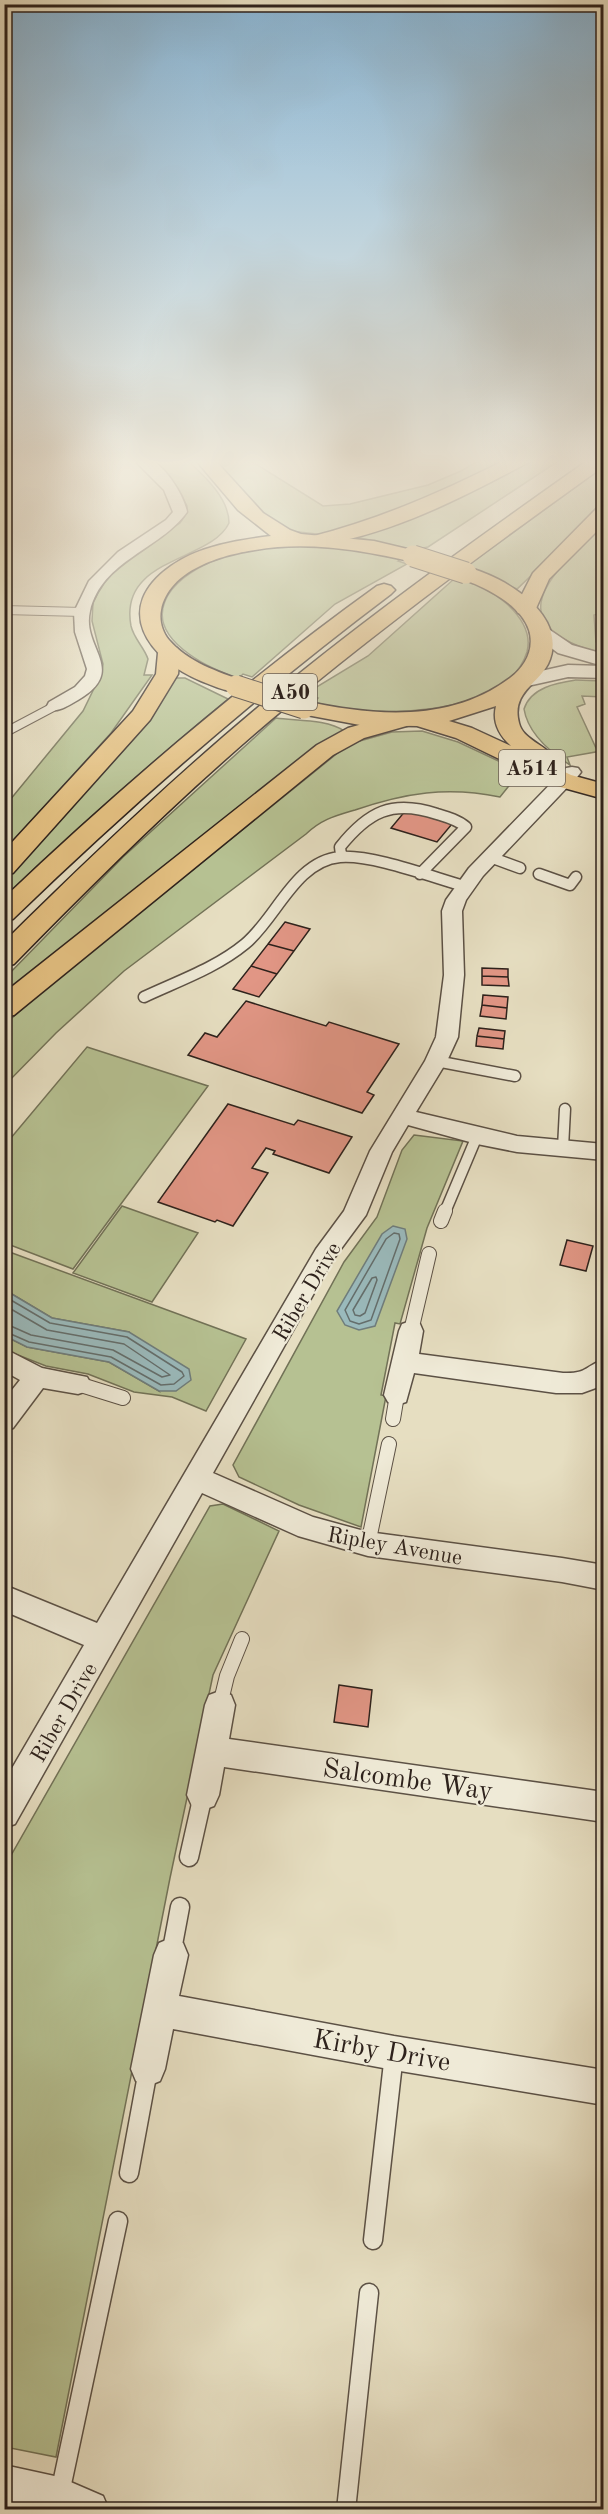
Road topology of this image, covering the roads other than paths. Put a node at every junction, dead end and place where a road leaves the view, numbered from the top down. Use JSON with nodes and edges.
{"nodes":[{"id":1,"x":101,"y":575,"type":"edge"},
{"id":2,"x":173,"y":575,"type":"edge"},
{"id":3,"x":399,"y":575,"type":"edge"},
{"id":4,"x":443,"y":575,"type":"edge"},
{"id":5,"x":471,"y":575,"type":"edge"},
{"id":6,"x":542,"y":575,"type":"edge"},
{"id":7,"x":526,"y":608,"type":"junction"},
{"id":8,"x":4,"y":610,"type":"edge"},
{"id":9,"x":82,"y":612,"type":"junction"},
{"id":10,"x":540,"y":632,"type":"junction"},
{"id":11,"x":169,"y":653,"type":"junction"},
{"id":12,"x":603,"y":660,"type":"edge"},
{"id":13,"x":603,"y":672,"type":"edge"},
{"id":14,"x":518,"y":685,"type":"junction"},
{"id":15,"x":56,"y":706,"type":"joint"},
{"id":16,"x":408,"y":719,"type":"junction"},
{"id":17,"x":4,"y":733,"type":"edge"},
{"id":18,"x":567,"y":776,"type":"junction"},
{"id":19,"x":603,"y":784,"type":"edge"},
{"id":20,"x":603,"y":792,"type":"edge"},
{"id":21,"x":341,"y":855,"type":"junction"},
{"id":22,"x":490,"y":857,"type":"junction"},
{"id":23,"x":4,"y":867,"type":"edge"},
{"id":24,"x":520,"y":868,"type":"dead end"},
{"id":25,"x":420,"y":874,"type":"junction"},
{"id":26,"x":539,"y":874,"type":"dead end"},
{"id":27,"x":576,"y":877,"type":"dead end"},
{"id":28,"x":464,"y":886,"type":"junction"},
{"id":29,"x":4,"y":913,"type":"edge"},
{"id":30,"x":4,"y":958,"type":"edge"},
{"id":31,"x":144,"y":997,"type":"dead end"},
{"id":32,"x":4,"y":1008,"type":"edge"},
{"id":33,"x":436,"y":1061,"type":"junction"},
{"id":34,"x":515,"y":1076,"type":"dead end"},
{"id":35,"x":565,"y":1109,"type":"dead end"},
{"id":36,"x":404,"y":1116,"type":"junction"},
{"id":37,"x":477,"y":1136,"type":"junction"},
{"id":38,"x":562,"y":1148,"type":"junction"},
{"id":39,"x":603,"y":1152,"type":"edge"},
{"id":40,"x":441,"y":1221,"type":"dead end"},
{"id":41,"x":429,"y":1254,"type":"dead end"},
{"id":42,"x":411,"y":1331,"type":"joint"},
{"id":43,"x":5,"y":1359,"type":"edge"},
{"id":44,"x":405,"y":1362,"type":"junction"},
{"id":45,"x":603,"y":1372,"type":"edge"},
{"id":46,"x":37,"y":1377,"type":"junction"},
{"id":47,"x":78,"y":1384,"type":"joint"},
{"id":48,"x":123,"y":1398,"type":"dead end"},
{"id":49,"x":395,"y":1407,"type":"dead end"},
{"id":50,"x":4,"y":1420,"type":"edge"},
{"id":51,"x":389,"y":1444,"type":"dead end"},
{"id":52,"x":196,"y":1478,"type":"junction"},
{"id":53,"x":368,"y":1544,"type":"junction"},
{"id":54,"x":603,"y":1578,"type":"edge"},
{"id":55,"x":4,"y":1598,"type":"edge"},
{"id":56,"x":242,"y":1639,"type":"dead end"},
{"id":57,"x":105,"y":1640,"type":"junction"},
{"id":58,"x":220,"y":1704,"type":"joint"},
{"id":59,"x":212,"y":1751,"type":"junction"},
{"id":60,"x":203,"y":1795,"type":"joint"},
{"id":61,"x":603,"y":1807,"type":"edge"},
{"id":62,"x":4,"y":1813,"type":"edge"},
{"id":63,"x":189,"y":1857,"type":"dead end"},
{"id":64,"x":180,"y":1906,"type":"dead end"},
{"id":65,"x":171,"y":1955,"type":"joint"},
{"id":66,"x":161,"y":2010,"type":"junction"},
{"id":67,"x":394,"y":2053,"type":"junction"},
{"id":68,"x":148,"y":2069,"type":"joint"},
{"id":69,"x":603,"y":2088,"type":"edge"},
{"id":70,"x":129,"y":2173,"type":"dead end"},
{"id":71,"x":118,"y":2221,"type":"dead end"},
{"id":72,"x":373,"y":2240,"type":"dead end"},
{"id":73,"x":369,"y":2293,"type":"dead end"},
{"id":74,"x":4,"y":2485,"type":"edge"},
{"id":75,"x":74,"y":2503,"type":"edge"},
{"id":76,"x":346,"y":2510,"type":"edge"}],
"edges":[{"from":1,"to":9,"type":"street"},
{"from":2,"to":11,"type":"main road"},
{"from":3,"to":29,"type":"main road","number":"A50"},
{"from":4,"to":30,"type":"main road","number":"A50"},
{"from":5,"to":7,"type":"main road","bridge":true},
{"from":6,"to":7,"type":"main road"},
{"from":7,"to":10,"type":"main road"},
{"from":8,"to":9,"type":"lane"},
{"from":9,"to":15,"type":"street"},
{"from":10,"to":12,"type":"street"},
{"from":10,"to":14,"type":"main road"},
{"from":11,"to":16,"type":"main road","bridge":true},
{"from":11,"to":23,"type":"main road"},
{"from":13,"to":14,"type":"street"},
{"from":14,"to":16,"type":"main road"},
{"from":14,"to":18,"type":"main road","number":"A514"},
{"from":15,"to":17,"type":"lane"},
{"from":16,"to":18,"type":"main road","number":"A514"},
{"from":16,"to":32,"type":"main road"},
{"from":18,"to":19,"type":"main road","number":"A514"},
{"from":18,"to":20,"type":"main road","number":"A514"},
{"from":18,"to":22,"type":"street","name":"Riber Drive"},
{"from":21,"to":25,"type":"lane"},
{"from":21,"to":25,"type":"lane"},
{"from":21,"to":31,"type":"lane"},
{"from":22,"to":24,"type":"lane"},
{"from":22,"to":28,"type":"street","name":"Riber Drive"},
{"from":25,"to":28,"type":"lane"},
{"from":26,"to":27,"type":"lane"},
{"from":28,"to":33,"type":"street","name":"Riber Drive"},
{"from":33,"to":34,"type":"lane"},
{"from":33,"to":36,"type":"street","name":"Riber Drive"},
{"from":35,"to":38,"type":"lane"},
{"from":36,"to":37,"type":"street"},
{"from":36,"to":52,"type":"street","name":"Riber Drive"},
{"from":37,"to":38,"type":"street"},
{"from":37,"to":40,"type":"lane"},
{"from":38,"to":39,"type":"street"},
{"from":41,"to":42,"type":"lane"},
{"from":42,"to":44,"type":"street"},
{"from":43,"to":46,"type":"street"},
{"from":44,"to":45,"type":"street"},
{"from":44,"to":49,"type":"street"},
{"from":46,"to":47,"type":"street"},
{"from":46,"to":50,"type":"street"},
{"from":47,"to":48,"type":"lane"},
{"from":51,"to":53,"type":"lane"},
{"from":52,"to":53,"type":"street","name":"Ripley Avenue"},
{"from":52,"to":57,"type":"street","name":"Riber Drive"},
{"from":53,"to":54,"type":"street","name":"Ripley Avenue"},
{"from":55,"to":57,"type":"street"},
{"from":56,"to":58,"type":"lane"},
{"from":57,"to":62,"type":"street","name":"Riber Drive"},
{"from":58,"to":59,"type":"street"},
{"from":59,"to":60,"type":"street"},
{"from":59,"to":61,"type":"street","name":"Salcombe Way"},
{"from":60,"to":63,"type":"lane"},
{"from":64,"to":65,"type":"lane"},
{"from":65,"to":66,"type":"street"},
{"from":66,"to":67,"type":"street","name":"Kirby Drive"},
{"from":66,"to":68,"type":"street"},
{"from":67,"to":69,"type":"street","name":"Kirby Drive"},
{"from":67,"to":72,"type":"lane"},
{"from":68,"to":70,"type":"lane"},
{"from":71,"to":75,"type":"lane"},
{"from":73,"to":76,"type":"lane"},
{"from":74,"to":75,"type":"street"}]}
